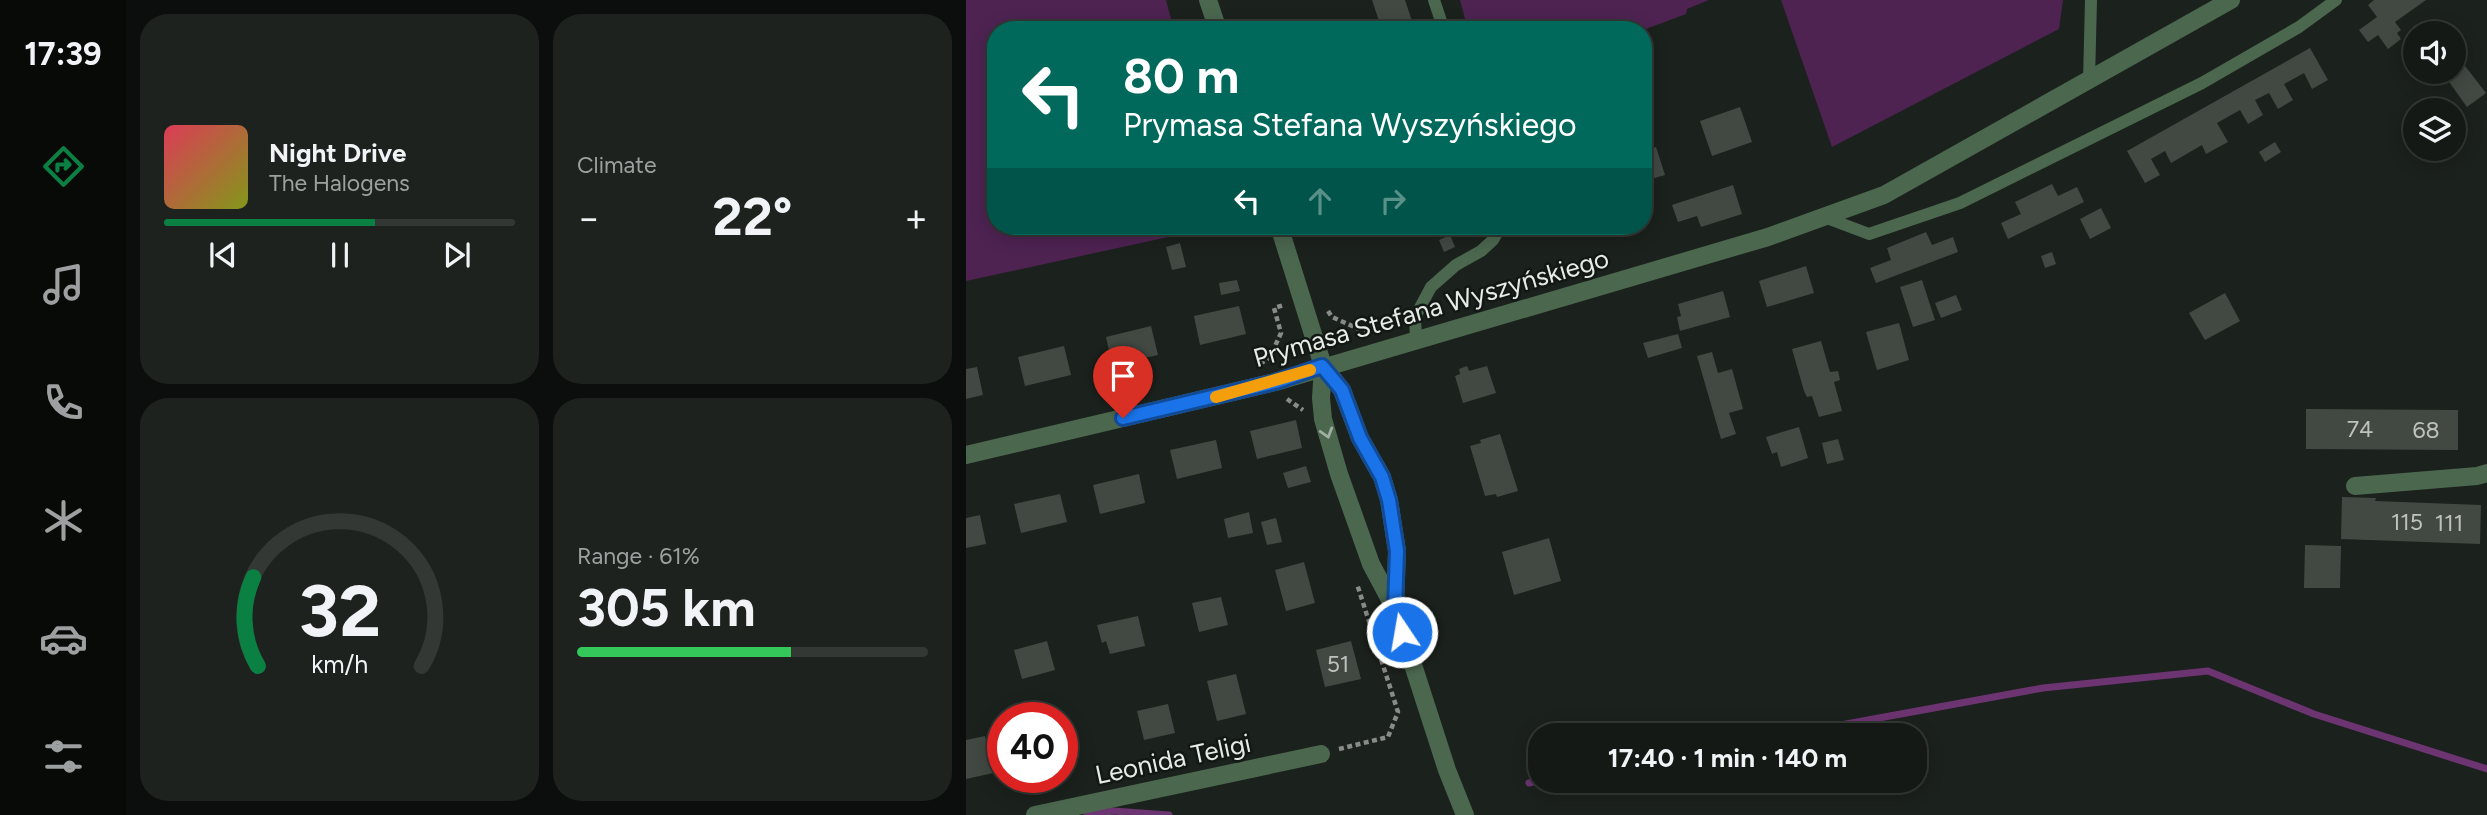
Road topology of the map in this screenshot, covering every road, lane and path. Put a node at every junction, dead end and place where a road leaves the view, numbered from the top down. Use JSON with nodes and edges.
{"nodes":[{"id":1,"x":1208,"y":0,"type":"edge"},
{"id":2,"x":1434,"y":0,"type":"edge"},
{"id":3,"x":2091,"y":0,"type":"edge"},
{"id":4,"x":2231,"y":0,"type":"edge"},
{"id":5,"x":2336,"y":0,"type":"edge"},
{"id":6,"x":1214,"y":21,"type":"edge"},
{"id":7,"x":1441,"y":21,"type":"edge"},
{"id":8,"x":2089,"y":81,"type":"junction"},
{"id":9,"x":1824,"y":217,"type":"junction"},
{"id":10,"x":1282,"y":235,"type":"edge"},
{"id":11,"x":1496,"y":235,"type":"edge"},
{"id":12,"x":1416,"y":339,"type":"junction"},
{"id":13,"x":1322,"y":366,"type":"junction"},
{"id":14,"x":966,"y":455,"type":"edge"},
{"id":15,"x":2487,"y":473,"type":"edge"},
{"id":16,"x":2356,"y":486,"type":"dead end"},
{"id":17,"x":1395,"y":609,"type":"junction"},
{"id":18,"x":1388,"y":737,"type":"dead end"},
{"id":19,"x":1321,"y":754,"type":"joint"},
{"id":20,"x":1035,"y":815,"type":"edge"},
{"id":21,"x":1465,"y":815,"type":"edge"}],
"edges":[{"from":1,"to":6,"type":"street"},
{"from":2,"to":7,"type":"lane"},
{"from":3,"to":8,"type":"lane"},
{"from":4,"to":8,"type":"street","name":"Prymasa Stefana Wyszyńskiego"},
{"from":5,"to":9,"type":"lane"},
{"from":8,"to":9,"type":"street","name":"Prymasa Stefana Wyszyńskiego"},
{"from":9,"to":12,"type":"street","name":"Prymasa Stefana Wyszyńskiego"},
{"from":10,"to":13,"type":"street"},
{"from":11,"to":12,"type":"lane"},
{"from":12,"to":13,"type":"street","name":"Prymasa Stefana Wyszyńskiego"},
{"from":13,"to":14,"type":"street","name":"Prymasa Stefana Wyszyńskiego"},
{"from":13,"to":17,"type":"street","one_way":true},
{"from":13,"to":17,"type":"street"},
{"from":15,"to":16,"type":"street"},
{"from":17,"to":21,"type":"street"},
{"from":18,"to":19,"type":"path"},
{"from":19,"to":20,"type":"street","name":"Leonida Teligi"}]}
